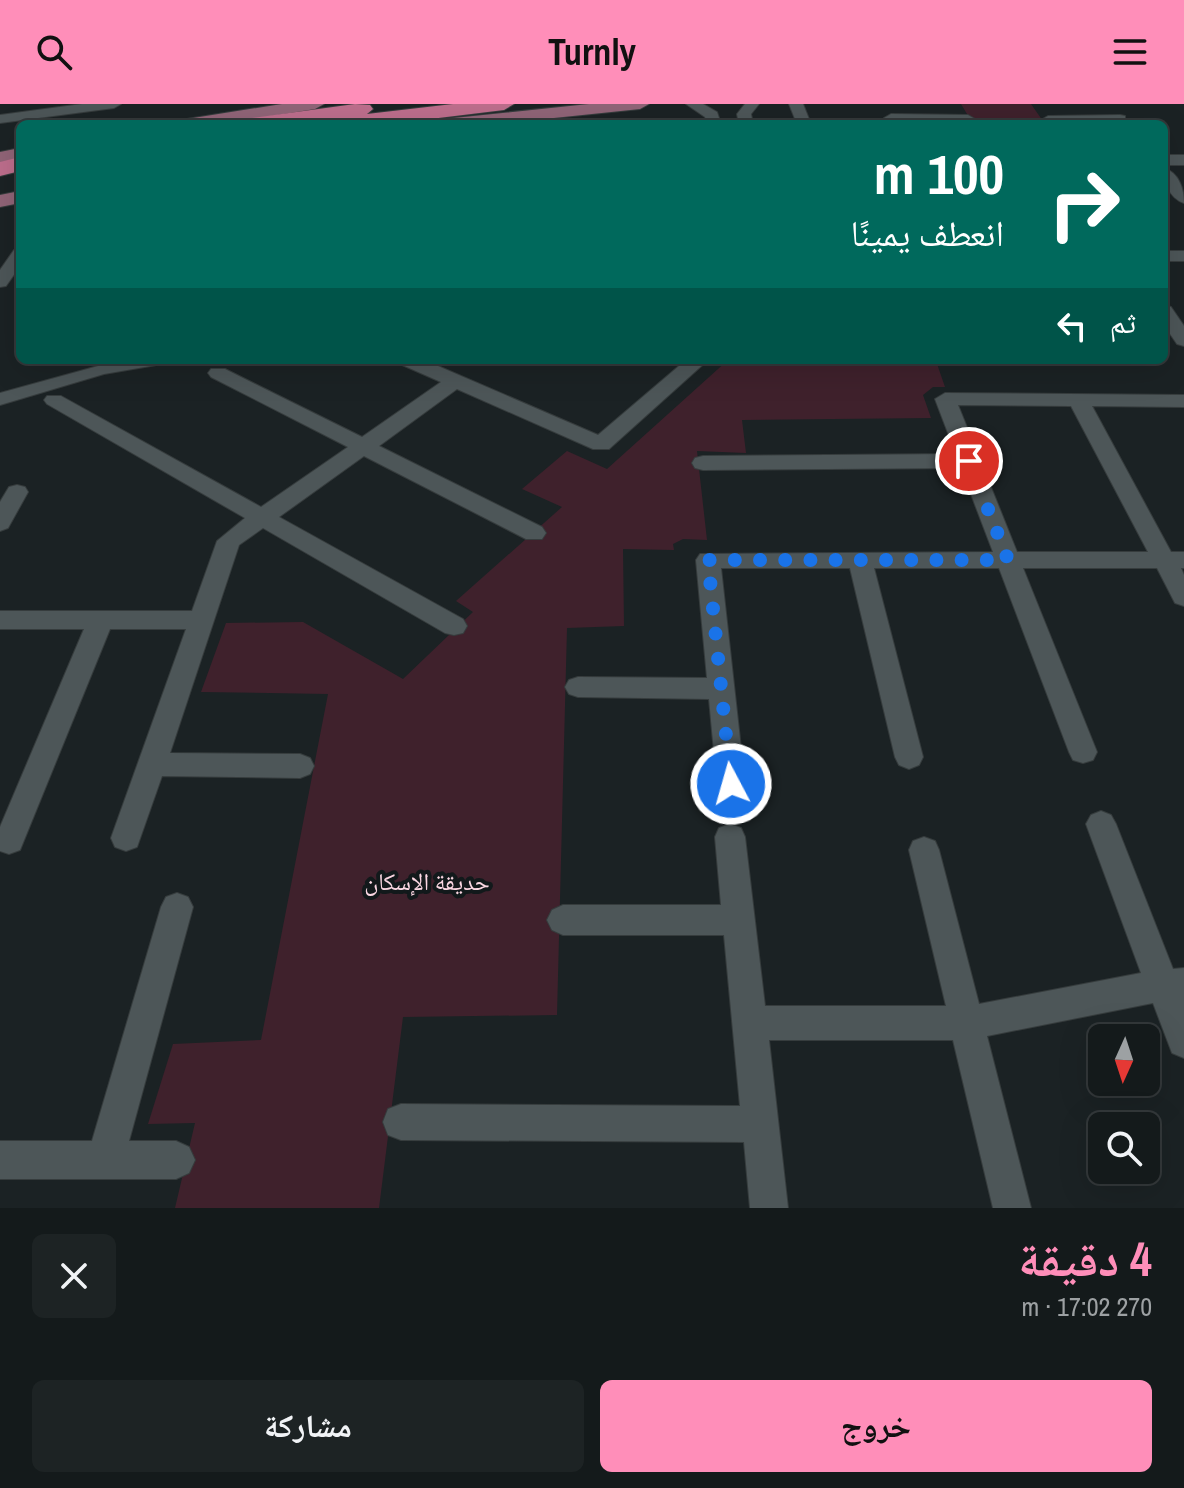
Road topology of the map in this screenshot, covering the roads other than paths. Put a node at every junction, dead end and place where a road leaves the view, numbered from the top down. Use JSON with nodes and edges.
{"nodes":[{"id":1,"x":114,"y":104,"type":"edge"},
{"id":2,"x":315,"y":104,"type":"edge"},
{"id":3,"x":346,"y":104,"type":"edge"},
{"id":4,"x":402,"y":104,"type":"edge"},
{"id":5,"x":504,"y":104,"type":"edge"},
{"id":6,"x":640,"y":104,"type":"edge"},
{"id":7,"x":693,"y":104,"type":"edge"},
{"id":8,"x":1107,"y":104,"type":"edge"},
{"id":9,"x":95,"y":105,"type":"edge"},
{"id":10,"x":7,"y":114,"type":"edge"},
{"id":11,"x":528,"y":114,"type":"junction"},
{"id":12,"x":968,"y":119,"type":"dead end"},
{"id":13,"x":213,"y":120,"type":"edge"},
{"id":14,"x":257,"y":120,"type":"edge"},
{"id":15,"x":282,"y":120,"type":"edge"},
{"id":16,"x":370,"y":120,"type":"edge"},
{"id":17,"x":457,"y":120,"type":"edge"},
{"id":18,"x":478,"y":120,"type":"edge"},
{"id":19,"x":713,"y":120,"type":"edge"},
{"id":20,"x":930,"y":120,"type":"edge"},
{"id":21,"x":1120,"y":120,"type":"edge"},
{"id":22,"x":1168,"y":178,"type":"edge"},
{"id":23,"x":1184,"y":198,"type":"edge"},
{"id":24,"x":16,"y":260,"type":"edge"},
{"id":25,"x":0,"y":282,"type":"edge"},
{"id":26,"x":1168,"y":318,"type":"edge"},
{"id":27,"x":1184,"y":340,"type":"edge"},
{"id":28,"x":56,"y":364,"type":"edge"},
{"id":29,"x":131,"y":364,"type":"edge"},
{"id":30,"x":416,"y":364,"type":"edge"},
{"id":31,"x":693,"y":364,"type":"edge"},
{"id":32,"x":218,"y":373,"type":"dead end"},
{"id":33,"x":456,"y":381,"type":"junction"},
{"id":34,"x":0,"y":382,"type":"edge"},
{"id":35,"x":0,"y":399,"type":"edge"},
{"id":36,"x":54,"y":400,"type":"dead end"},
{"id":37,"x":1078,"y":400,"type":"junction"},
{"id":38,"x":1184,"y":401,"type":"edge"},
{"id":39,"x":363,"y":446,"type":"junction"},
{"id":40,"x":969,"y":461,"type":"junction"},
{"id":41,"x":703,"y":463,"type":"dead end"},
{"id":42,"x":17,"y":492,"type":"dead end"},
{"id":43,"x":262,"y":517,"type":"junction"},
{"id":44,"x":0,"y":523,"type":"edge"},
{"id":45,"x":534,"y":533,"type":"dead end"},
{"id":46,"x":860,"y":560,"type":"junction"},
{"id":47,"x":1008,"y":560,"type":"junction"},
{"id":48,"x":1174,"y":560,"type":"edge"},
{"id":49,"x":1184,"y":597,"type":"edge"},
{"id":50,"x":0,"y":620,"type":"edge"},
{"id":51,"x":101,"y":620,"type":"junction"},
{"id":52,"x":201,"y":620,"type":"junction"},
{"id":53,"x":454,"y":626,"type":"dead end"},
{"id":54,"x":578,"y":687,"type":"dead end"},
{"id":55,"x":721,"y":689,"type":"junction"},
{"id":56,"x":1083,"y":752,"type":"dead end"},
{"id":57,"x":909,"y":757,"type":"dead end"},
{"id":58,"x":151,"y":764,"type":"junction"},
{"id":59,"x":300,"y":766,"type":"dead end"},
{"id":60,"x":731,"y":784,"type":"dead end"},
{"id":61,"x":1101,"y":824,"type":"dead end"},
{"id":62,"x":730,"y":837,"type":"dead end"},
{"id":63,"x":126,"y":838,"type":"dead end"},
{"id":64,"x":9,"y":841,"type":"dead end"},
{"id":65,"x":924,"y":850,"type":"dead end"},
{"id":66,"x":177,"y":907,"type":"dead end"},
{"id":67,"x":563,"y":920,"type":"dead end"},
{"id":68,"x":739,"y":920,"type":"junction"},
{"id":69,"x":1173,"y":984,"type":"edge"},
{"id":70,"x":749,"y":1023,"type":"junction"},
{"id":71,"x":966,"y":1023,"type":"junction"},
{"id":72,"x":1184,"y":1041,"type":"edge"},
{"id":73,"x":401,"y":1122,"type":"dead end"},
{"id":74,"x":760,"y":1124,"type":"junction"},
{"id":75,"x":0,"y":1160,"type":"edge"},
{"id":76,"x":105,"y":1160,"type":"junction"},
{"id":77,"x":176,"y":1160,"type":"dead end"},
{"id":78,"x":769,"y":1208,"type":"edge"},
{"id":79,"x":1012,"y":1208,"type":"edge"}],
"edges":[{"from":1,"to":9,"type":"street"},
{"from":2,"to":13,"type":"main road"},
{"from":3,"to":14,"type":"highway"},
{"from":4,"to":15,"type":"highway"},
{"from":5,"to":16,"type":"highway"},
{"from":6,"to":11,"type":"main road"},
{"from":7,"to":19,"type":"street"},
{"from":8,"to":21,"type":"street"},
{"from":9,"to":10,"type":"street"},
{"from":11,"to":17,"type":"highway"},
{"from":11,"to":18,"type":"main road"},
{"from":12,"to":20,"type":"street"},
{"from":22,"to":23,"type":"street"},
{"from":24,"to":25,"type":"street"},
{"from":26,"to":27,"type":"street"},
{"from":28,"to":34,"type":"street"},
{"from":29,"to":35,"type":"street"},
{"from":30,"to":33,"type":"street"},
{"from":31,"to":33,"type":"street"},
{"from":32,"to":39,"type":"street"},
{"from":33,"to":39,"type":"street"},
{"from":36,"to":43,"type":"street"},
{"from":37,"to":38,"type":"street"},
{"from":37,"to":40,"type":"street"},
{"from":37,"to":48,"type":"street"},
{"from":39,"to":43,"type":"street"},
{"from":39,"to":45,"type":"street"},
{"from":40,"to":41,"type":"street"},
{"from":40,"to":47,"type":"street"},
{"from":42,"to":44,"type":"street"},
{"from":43,"to":52,"type":"street"},
{"from":43,"to":53,"type":"street"},
{"from":46,"to":47,"type":"street"},
{"from":46,"to":55,"type":"street"},
{"from":46,"to":57,"type":"street"},
{"from":47,"to":48,"type":"street"},
{"from":47,"to":56,"type":"street"},
{"from":48,"to":49,"type":"street"},
{"from":50,"to":51,"type":"street"},
{"from":51,"to":52,"type":"street"},
{"from":51,"to":64,"type":"street"},
{"from":52,"to":58,"type":"street"},
{"from":54,"to":55,"type":"street"},
{"from":55,"to":60,"type":"street"},
{"from":58,"to":59,"type":"street"},
{"from":58,"to":63,"type":"street"},
{"from":61,"to":69,"type":"street"},
{"from":62,"to":68,"type":"street"},
{"from":65,"to":71,"type":"street"},
{"from":66,"to":76,"type":"street"},
{"from":67,"to":68,"type":"street"},
{"from":68,"to":70,"type":"street"},
{"from":69,"to":71,"type":"street"},
{"from":69,"to":72,"type":"street"},
{"from":70,"to":71,"type":"street"},
{"from":70,"to":74,"type":"street"},
{"from":71,"to":79,"type":"street"},
{"from":73,"to":74,"type":"street"},
{"from":74,"to":78,"type":"street"},
{"from":75,"to":76,"type":"street"},
{"from":76,"to":77,"type":"street"}]}
